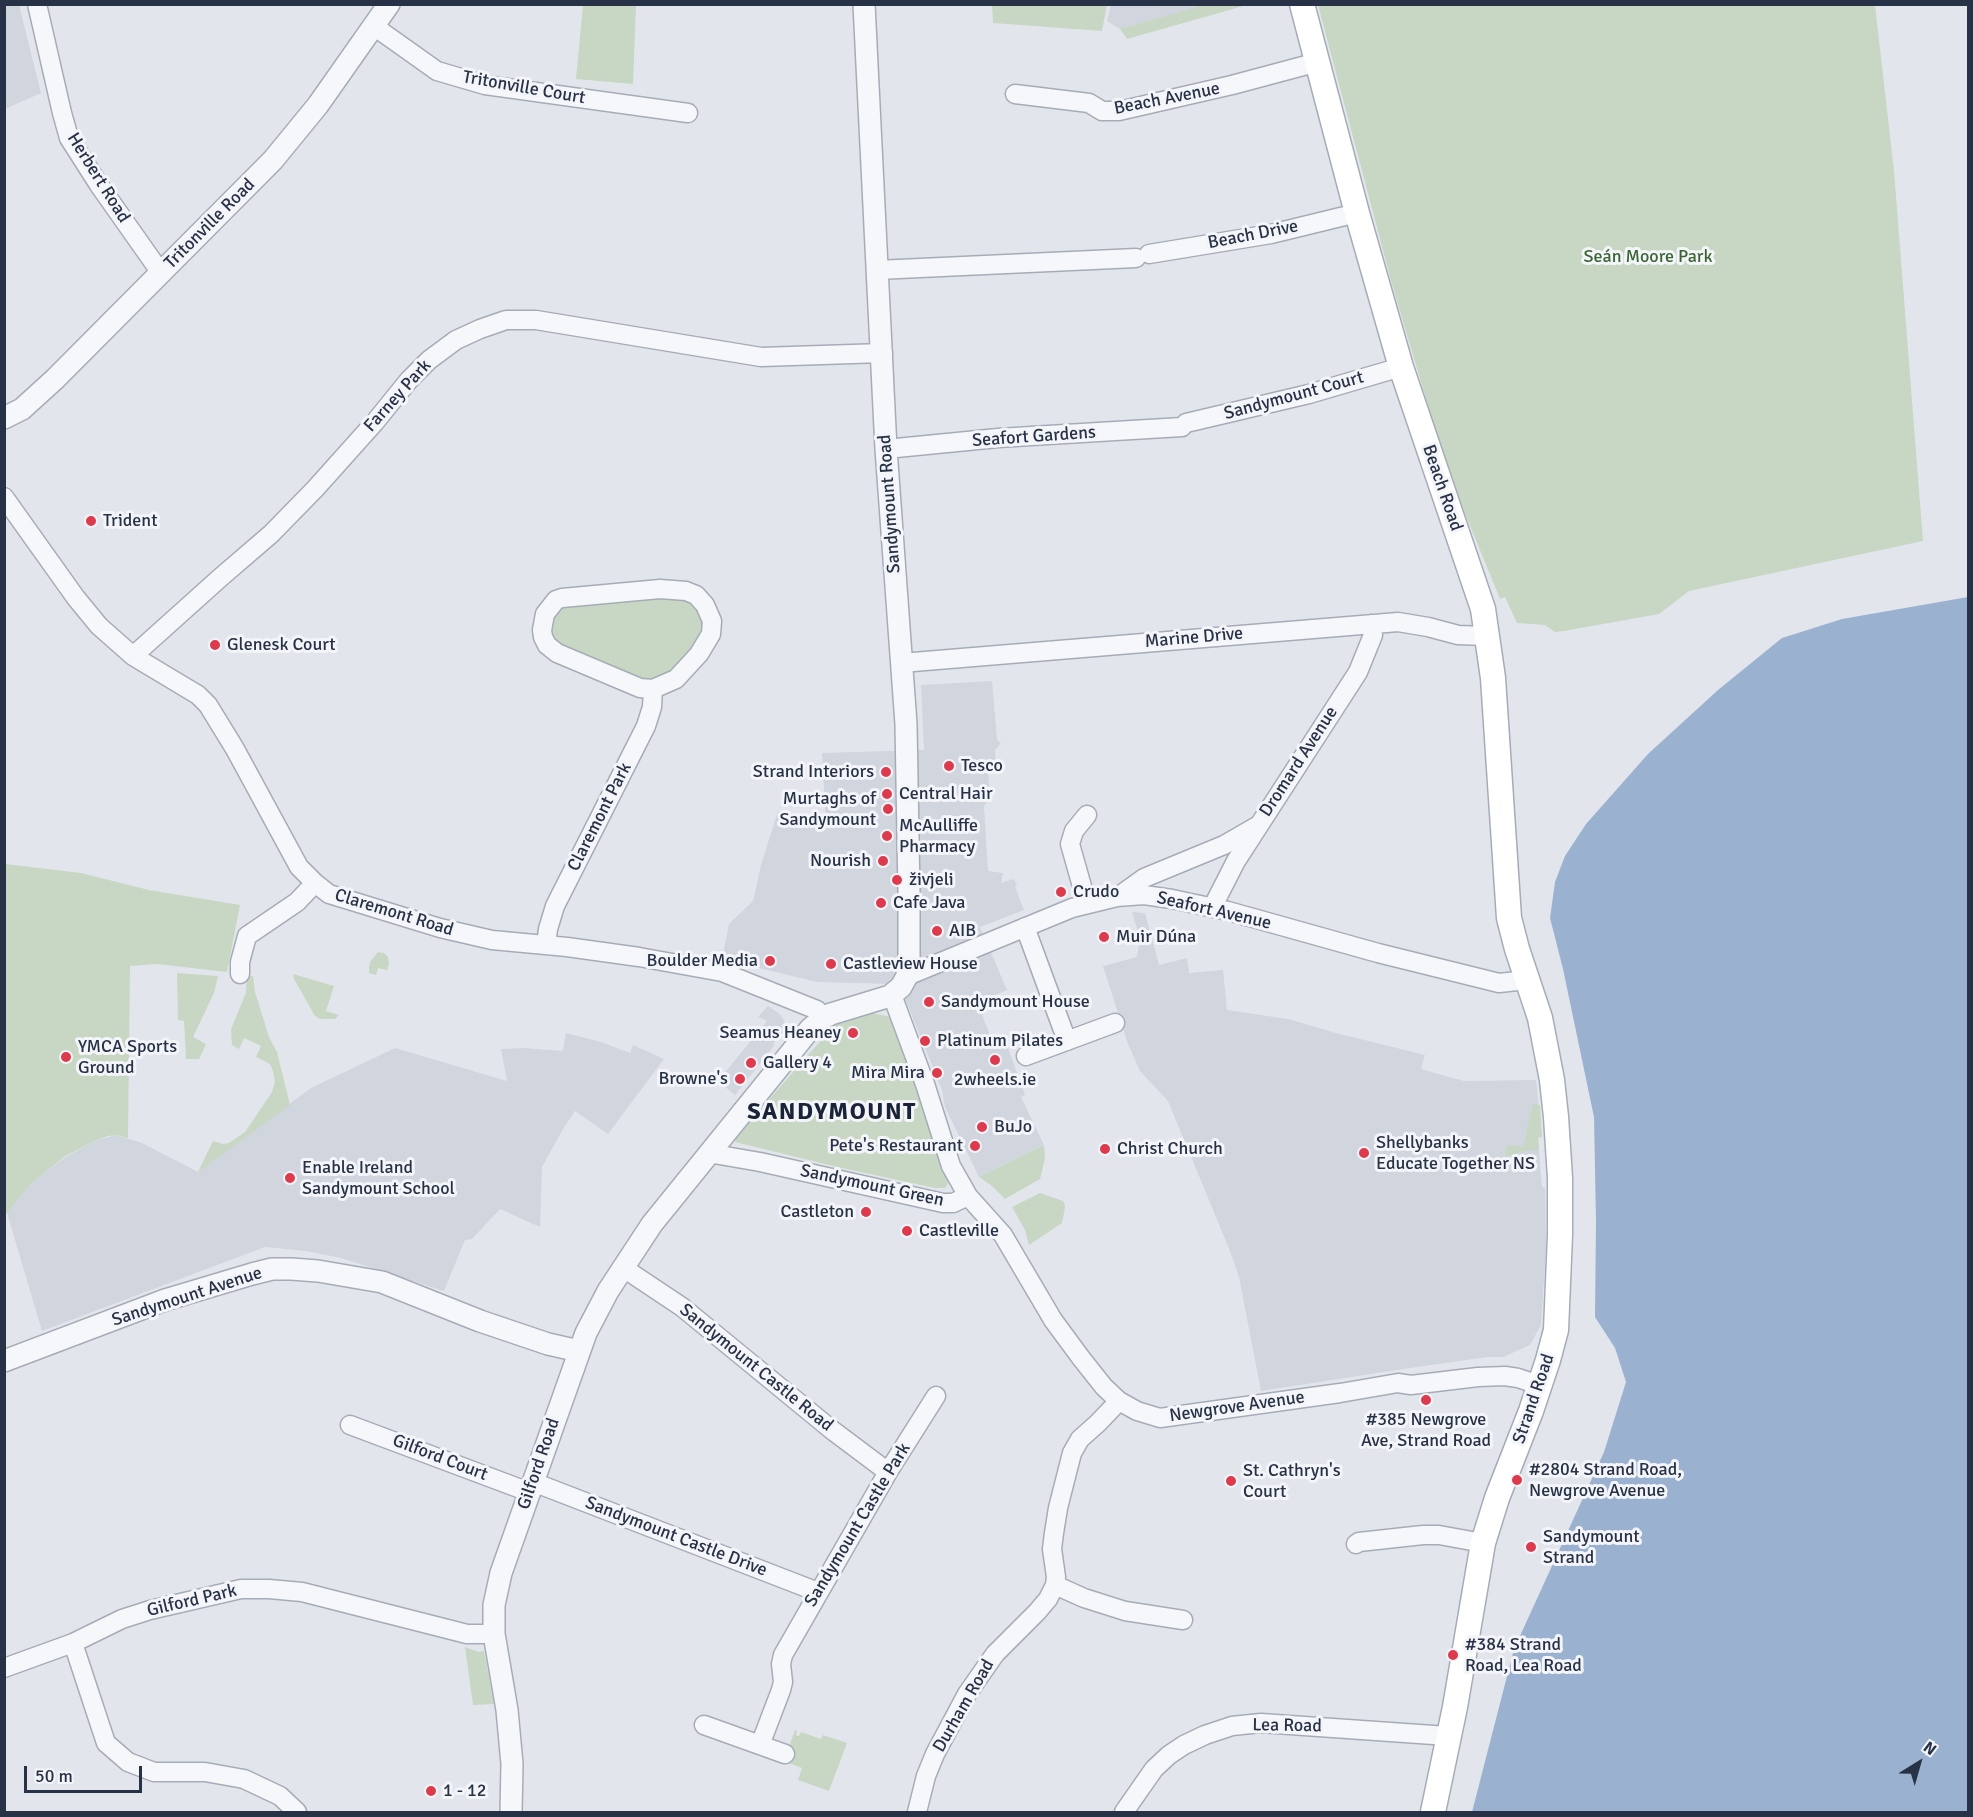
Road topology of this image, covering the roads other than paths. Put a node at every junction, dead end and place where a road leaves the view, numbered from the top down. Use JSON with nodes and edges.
{"nodes":[{"id":1,"x":37,"y":4,"type":"edge"},
{"id":2,"x":389,"y":4,"type":"edge"},
{"id":3,"x":864,"y":4,"type":"edge"},
{"id":4,"x":1302,"y":4,"type":"edge"},
{"id":5,"x":375,"y":27,"type":"junction"},
{"id":6,"x":1318,"y":62,"type":"junction"},
{"id":7,"x":1015,"y":94,"type":"dead end"},
{"id":8,"x":688,"y":113,"type":"dead end"},
{"id":9,"x":1357,"y":213,"type":"junction"},
{"id":10,"x":878,"y":270,"type":"junction"},
{"id":11,"x":161,"y":273,"type":"junction"},
{"id":12,"x":883,"y":353,"type":"junction"},
{"id":13,"x":1401,"y":367,"type":"junction"},
{"id":14,"x":4,"y":418,"type":"edge"},
{"id":15,"x":1184,"y":425,"type":"joint"},
{"id":16,"x":886,"y":449,"type":"junction"},
{"id":17,"x":4,"y":497,"type":"edge"},
{"id":18,"x":1371,"y":624,"type":"junction"},
{"id":19,"x":1486,"y":636,"type":"junction"},
{"id":20,"x":133,"y":656,"type":"junction"},
{"id":21,"x":901,"y":663,"type":"junction"},
{"id":22,"x":653,"y":689,"type":"junction"},
{"id":23,"x":1087,"y":815,"type":"dead end"},
{"id":24,"x":1258,"y":825,"type":"junction"},
{"id":25,"x":315,"y":883,"type":"junction"},
{"id":26,"x":1117,"y":897,"type":"junction"},
{"id":27,"x":1087,"y":904,"type":"junction"},
{"id":28,"x":1212,"y":908,"type":"junction"},
{"id":29,"x":1025,"y":927,"type":"junction"},
{"id":30,"x":546,"y":945,"type":"junction"},
{"id":31,"x":240,"y":974,"type":"dead end"},
{"id":32,"x":907,"y":976,"type":"junction"},
{"id":33,"x":1527,"y":980,"type":"junction"},
{"id":34,"x":890,"y":996,"type":"junction"},
{"id":35,"x":823,"y":1018,"type":"junction"},
{"id":36,"x":1115,"y":1023,"type":"dead end"},
{"id":37,"x":1067,"y":1041,"type":"junction"},
{"id":38,"x":1026,"y":1056,"type":"dead end"},
{"id":39,"x":708,"y":1153,"type":"junction"},
{"id":40,"x":968,"y":1196,"type":"junction"},
{"id":41,"x":622,"y":1267,"type":"junction"},
{"id":42,"x":579,"y":1351,"type":"junction"},
{"id":43,"x":4,"y":1362,"type":"edge"},
{"id":44,"x":1539,"y":1385,"type":"junction"},
{"id":45,"x":936,"y":1396,"type":"dead end"},
{"id":46,"x":1119,"y":1401,"type":"junction"},
{"id":47,"x":350,"y":1425,"type":"dead end"},
{"id":48,"x":888,"y":1472,"type":"junction"},
{"id":49,"x":531,"y":1487,"type":"junction"},
{"id":50,"x":1483,"y":1543,"type":"junction"},
{"id":51,"x":1356,"y":1544,"type":"dead end"},
{"id":52,"x":1055,"y":1585,"type":"junction"},
{"id":53,"x":818,"y":1592,"type":"junction"},
{"id":54,"x":1183,"y":1620,"type":"dead end"},
{"id":55,"x":494,"y":1634,"type":"junction"},
{"id":56,"x":73,"y":1642,"type":"junction"},
{"id":57,"x":4,"y":1668,"type":"edge"},
{"id":58,"x":704,"y":1725,"type":"dead end"},
{"id":59,"x":1448,"y":1736,"type":"junction"},
{"id":60,"x":760,"y":1745,"type":"junction"},
{"id":61,"x":785,"y":1754,"type":"dead end"},
{"id":62,"x":297,"y":1812,"type":"edge"},
{"id":63,"x":511,"y":1812,"type":"edge"},
{"id":64,"x":917,"y":1812,"type":"edge"},
{"id":65,"x":1124,"y":1812,"type":"edge"},
{"id":66,"x":1433,"y":1812,"type":"edge"}],
"edges":[{"from":1,"to":11,"type":"street","name":"Herbert Road"},
{"from":2,"to":5,"type":"street","name":"Tritonville Road"},
{"from":3,"to":10,"type":"street","name":"Sandymount Road"},
{"from":4,"to":6,"type":"main road","name":"Beach Road"},
{"from":5,"to":8,"type":"street","name":"Tritonville Court"},
{"from":5,"to":11,"type":"street","name":"Tritonville Road"},
{"from":6,"to":7,"type":"street","name":"Beach Avenue"},
{"from":6,"to":9,"type":"main road","name":"Beach Road"},
{"from":9,"to":10,"type":"street","name":"Beach Drive"},
{"from":9,"to":13,"type":"main road","name":"Beach Road"},
{"from":10,"to":12,"type":"street","name":"Sandymount Road"},
{"from":11,"to":14,"type":"street","name":"Tritonville Road"},
{"from":12,"to":16,"type":"street","name":"Sandymount Road"},
{"from":12,"to":20,"type":"street","name":"Farney Park"},
{"from":13,"to":15,"type":"street","name":"Sandymount Court"},
{"from":13,"to":19,"type":"main road","name":"Beach Road"},
{"from":15,"to":16,"type":"street","name":"Seafort Gardens"},
{"from":16,"to":21,"type":"street","name":"Sandymount Road"},
{"from":17,"to":20,"type":"street","name":"Claremont Road"},
{"from":18,"to":19,"type":"street","name":"Marine Drive"},
{"from":18,"to":21,"type":"street","name":"Marine Drive"},
{"from":18,"to":24,"type":"street","name":"Dromard Avenue"},
{"from":19,"to":33,"type":"main road","name":"Beach Road"},
{"from":20,"to":25,"type":"street","name":"Claremont Road"},
{"from":21,"to":32,"type":"street","name":"Sandymount Road"},
{"from":22,"to":22,"type":"street"},
{"from":22,"to":30,"type":"street","name":"Claremont Park"},
{"from":23,"to":27,"type":"street"},
{"from":24,"to":26,"type":"street","name":"Dromard Avenue"},
{"from":24,"to":28,"type":"street"},
{"from":25,"to":30,"type":"street","name":"Claremont Road"},
{"from":25,"to":31,"type":"street"},
{"from":26,"to":27,"type":"street","name":"Seafort Avenue"},
{"from":26,"to":28,"type":"street","name":"Seafort Avenue"},
{"from":27,"to":29,"type":"street","name":"Seafort Avenue"},
{"from":28,"to":33,"type":"street","name":"Seafort Avenue"},
{"from":29,"to":32,"type":"street","name":"Seafort Avenue"},
{"from":29,"to":37,"type":"street"},
{"from":30,"to":35,"type":"street","name":"Claremont Road"},
{"from":32,"to":34,"type":"street"},
{"from":33,"to":44,"type":"main road","name":"Strand Road"},
{"from":34,"to":35,"type":"street"},
{"from":34,"to":40,"type":"street","name":"Sandymount Green"},
{"from":35,"to":39,"type":"street"},
{"from":36,"to":37,"type":"street"},
{"from":37,"to":38,"type":"street"},
{"from":39,"to":40,"type":"street","name":"Sandymount Green"},
{"from":39,"to":41,"type":"street","name":"Gilford Road"},
{"from":40,"to":46,"type":"street","name":"Newgrove Avenue"},
{"from":41,"to":42,"type":"street","name":"Gilford Road"},
{"from":41,"to":48,"type":"street","name":"Sandymount Castle Road"},
{"from":42,"to":43,"type":"street","name":"Sandymount Avenue"},
{"from":42,"to":49,"type":"street","name":"Gilford Road"},
{"from":44,"to":46,"type":"street","name":"Newgrove Avenue"},
{"from":44,"to":50,"type":"main road","name":"Strand Road"},
{"from":45,"to":48,"type":"street","name":"Sandymount Castle Park"},
{"from":46,"to":52,"type":"street"},
{"from":47,"to":49,"type":"street","name":"Gilford Court"},
{"from":48,"to":53,"type":"street","name":"Sandymount Castle Park"},
{"from":49,"to":53,"type":"street","name":"Sandymount Castle Drive"},
{"from":49,"to":55,"type":"street","name":"Gilford Road"},
{"from":50,"to":51,"type":"street"},
{"from":50,"to":59,"type":"main road","name":"Strand Road"},
{"from":52,"to":54,"type":"street"},
{"from":52,"to":64,"type":"street","name":"Durham Road"},
{"from":53,"to":60,"type":"street","name":"Sandymount Castle Park"},
{"from":55,"to":56,"type":"street","name":"Gilford Park"},
{"from":55,"to":63,"type":"street","name":"Gilford Road"},
{"from":56,"to":57,"type":"street","name":"Gilford Park"},
{"from":56,"to":62,"type":"street"},
{"from":58,"to":60,"type":"street"},
{"from":59,"to":65,"type":"street","name":"Lea Road"},
{"from":59,"to":66,"type":"main road","name":"Strand Road"},
{"from":60,"to":61,"type":"street"}]}
